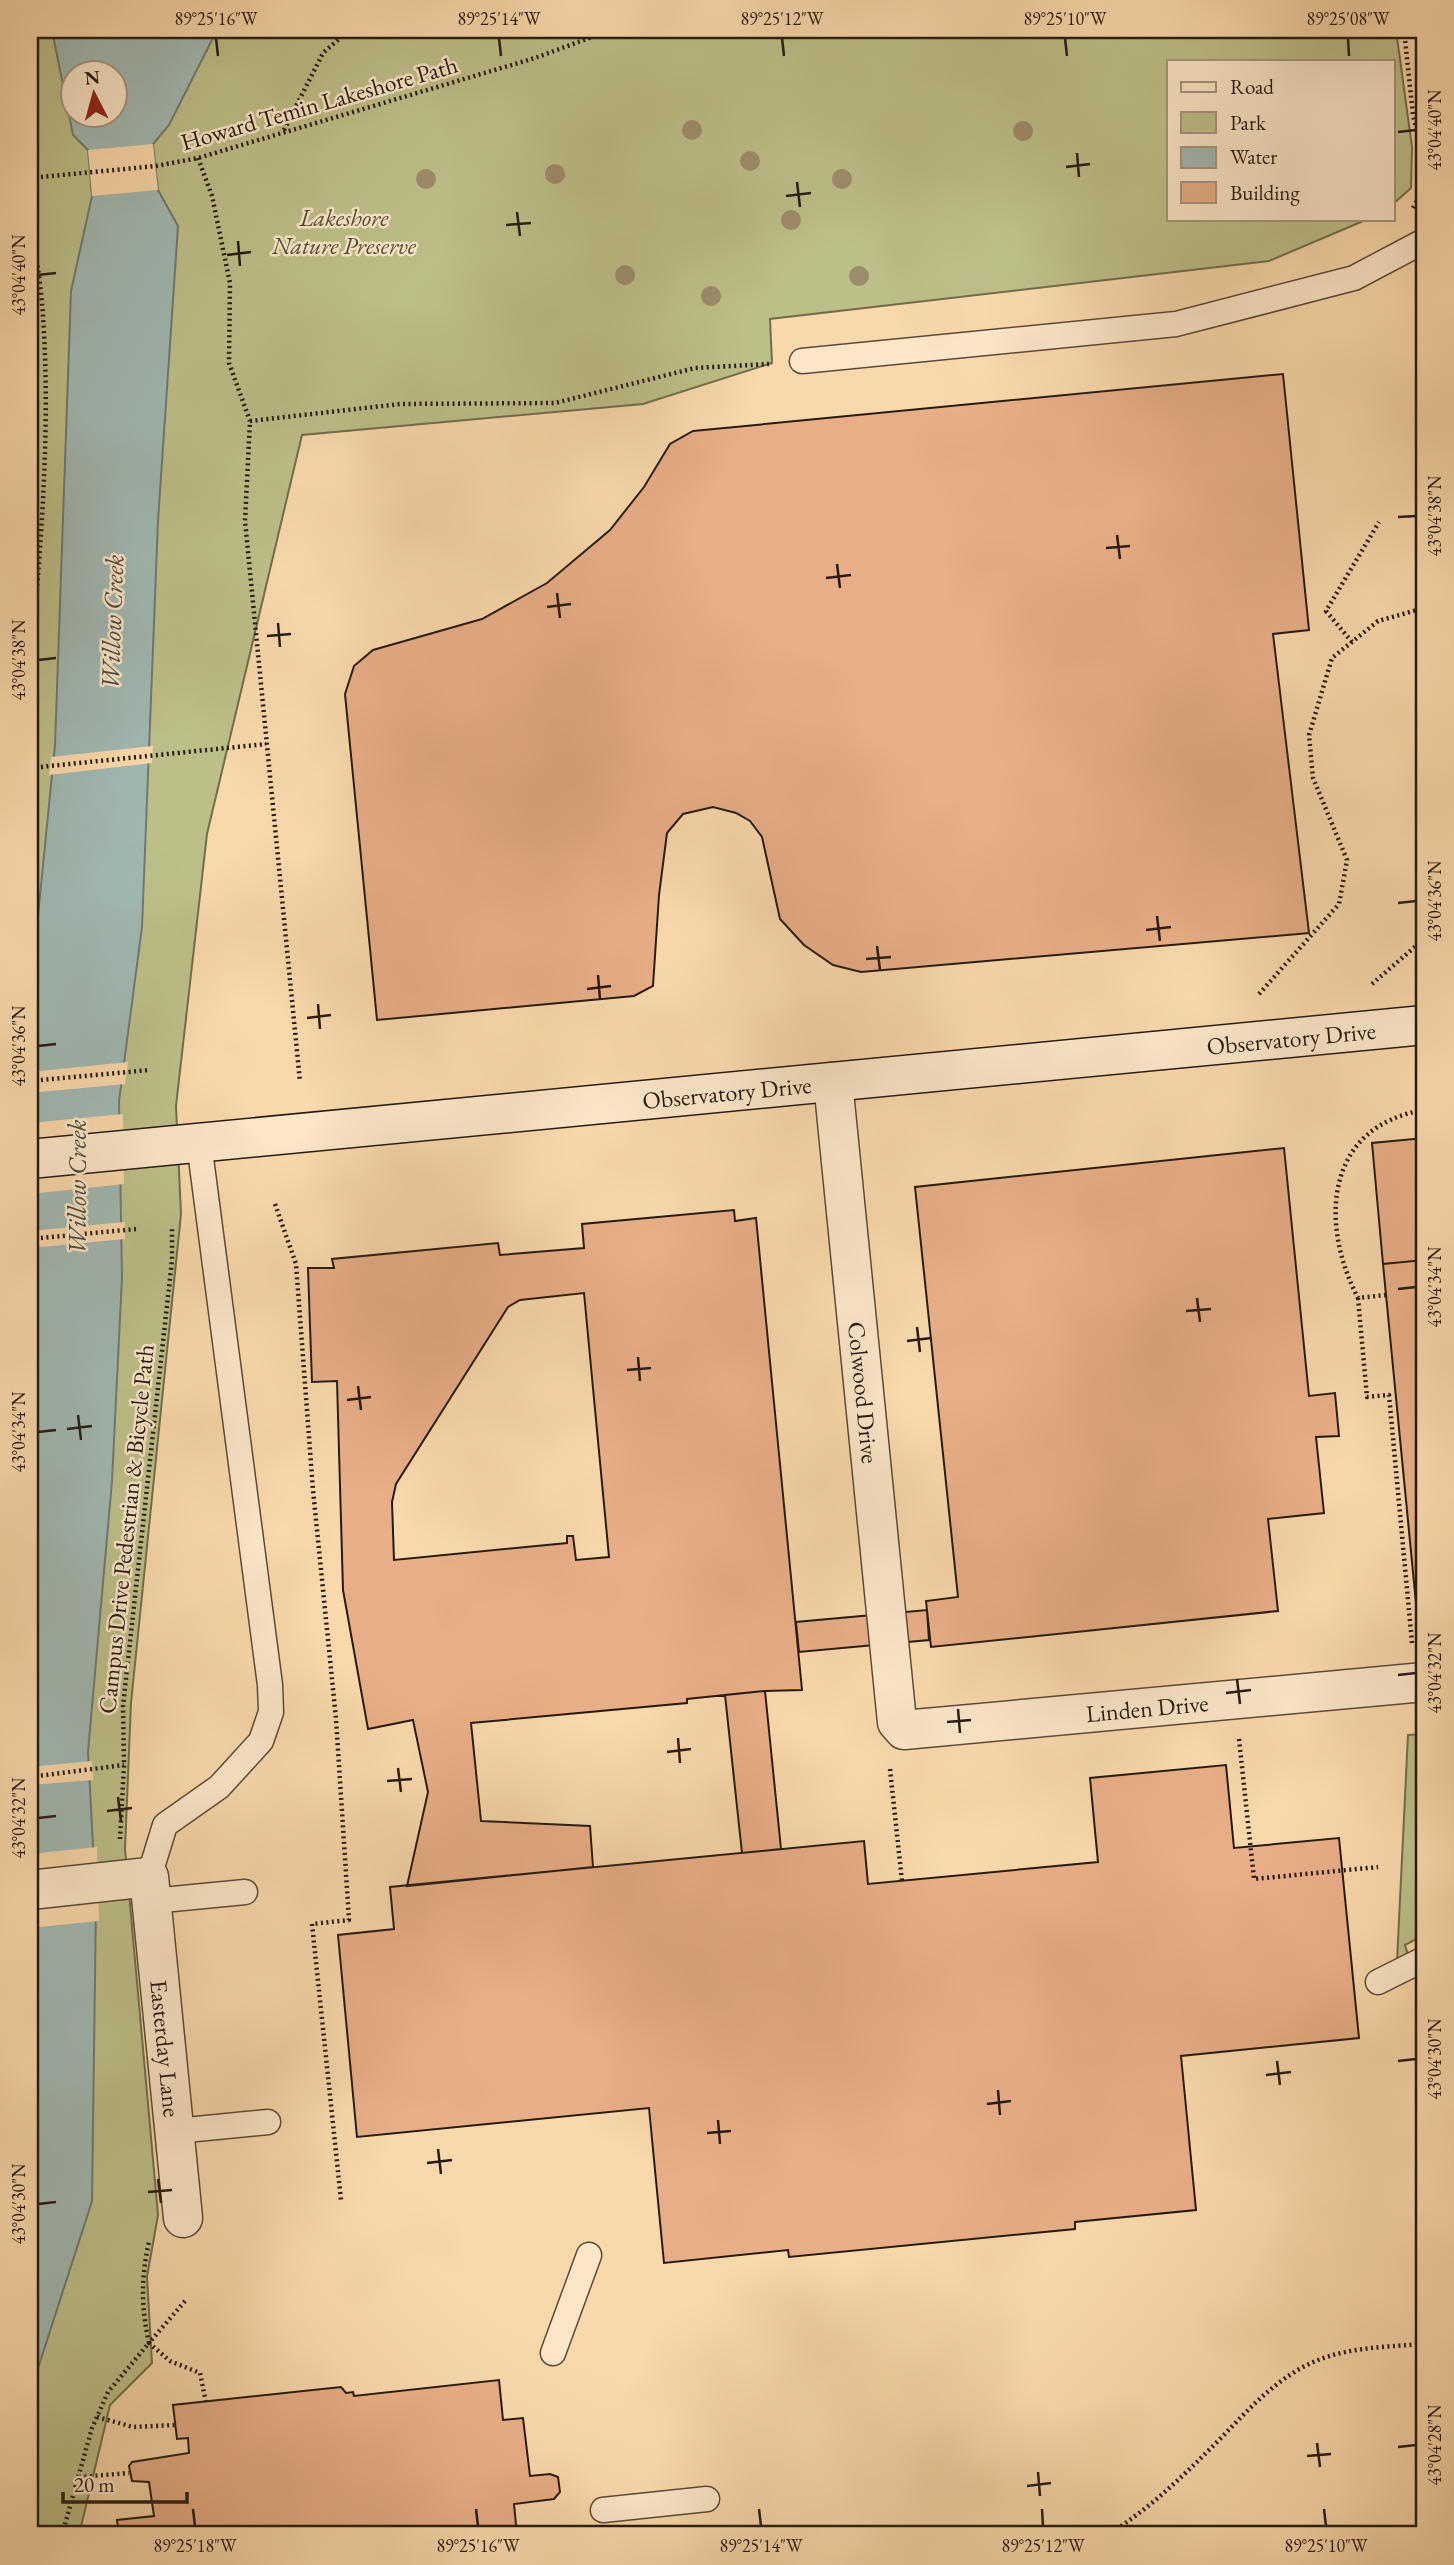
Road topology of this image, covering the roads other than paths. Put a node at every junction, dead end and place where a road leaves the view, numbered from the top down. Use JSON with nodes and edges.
{"nodes":[{"id":1,"x":1424,"y":241,"type":"edge"},
{"id":2,"x":802,"y":361,"type":"road end"},
{"id":3,"x":1424,"y":1025,"type":"edge"},
{"id":4,"x":833,"y":1082,"type":"junction"},
{"id":5,"x":199,"y":1143,"type":"junction"},
{"id":6,"x":30,"y":1159,"type":"edge"},
{"id":7,"x":1424,"y":1682,"type":"edge"},
{"id":8,"x":904,"y":1717,"type":"joint"},
{"id":9,"x":150,"y":1889,"type":"junction"},
{"id":10,"x":30,"y":1890,"type":"edge"},
{"id":11,"x":245,"y":1892,"type":"dead end"},
{"id":12,"x":1424,"y":1959,"type":"edge"},
{"id":13,"x":1378,"y":1982,"type":"dead end"},
{"id":14,"x":268,"y":2122,"type":"dead end"},
{"id":15,"x":176,"y":2131,"type":"junction"},
{"id":16,"x":167,"y":2226,"type":"road end"},
{"id":17,"x":589,"y":2255,"type":"dead end"},
{"id":18,"x":553,"y":2353,"type":"dead end"},
{"id":19,"x":707,"y":2499,"type":"dead end"},
{"id":20,"x":603,"y":2510,"type":"dead end"}],
"edges":[{"from":1,"to":2,"type":"lane"},
{"from":3,"to":4,"type":"street","name":"Observatory Drive"},
{"from":4,"to":5,"type":"street","name":"Observatory Drive"},
{"from":4,"to":8,"type":"street","name":"Colwood Drive"},
{"from":5,"to":6,"type":"street","name":"Observatory Drive"},
{"from":5,"to":9,"type":"lane"},
{"from":7,"to":8,"type":"street","name":"Linden Drive"},
{"from":9,"to":10,"type":"street"},
{"from":9,"to":11,"type":"lane"},
{"from":9,"to":15,"type":"street","name":"Easterday Lane"},
{"from":12,"to":13,"type":"lane"},
{"from":14,"to":15,"type":"lane"},
{"from":15,"to":16,"type":"street","name":"Easterday Lane"},
{"from":17,"to":18,"type":"lane"},
{"from":19,"to":20,"type":"lane"}]}
